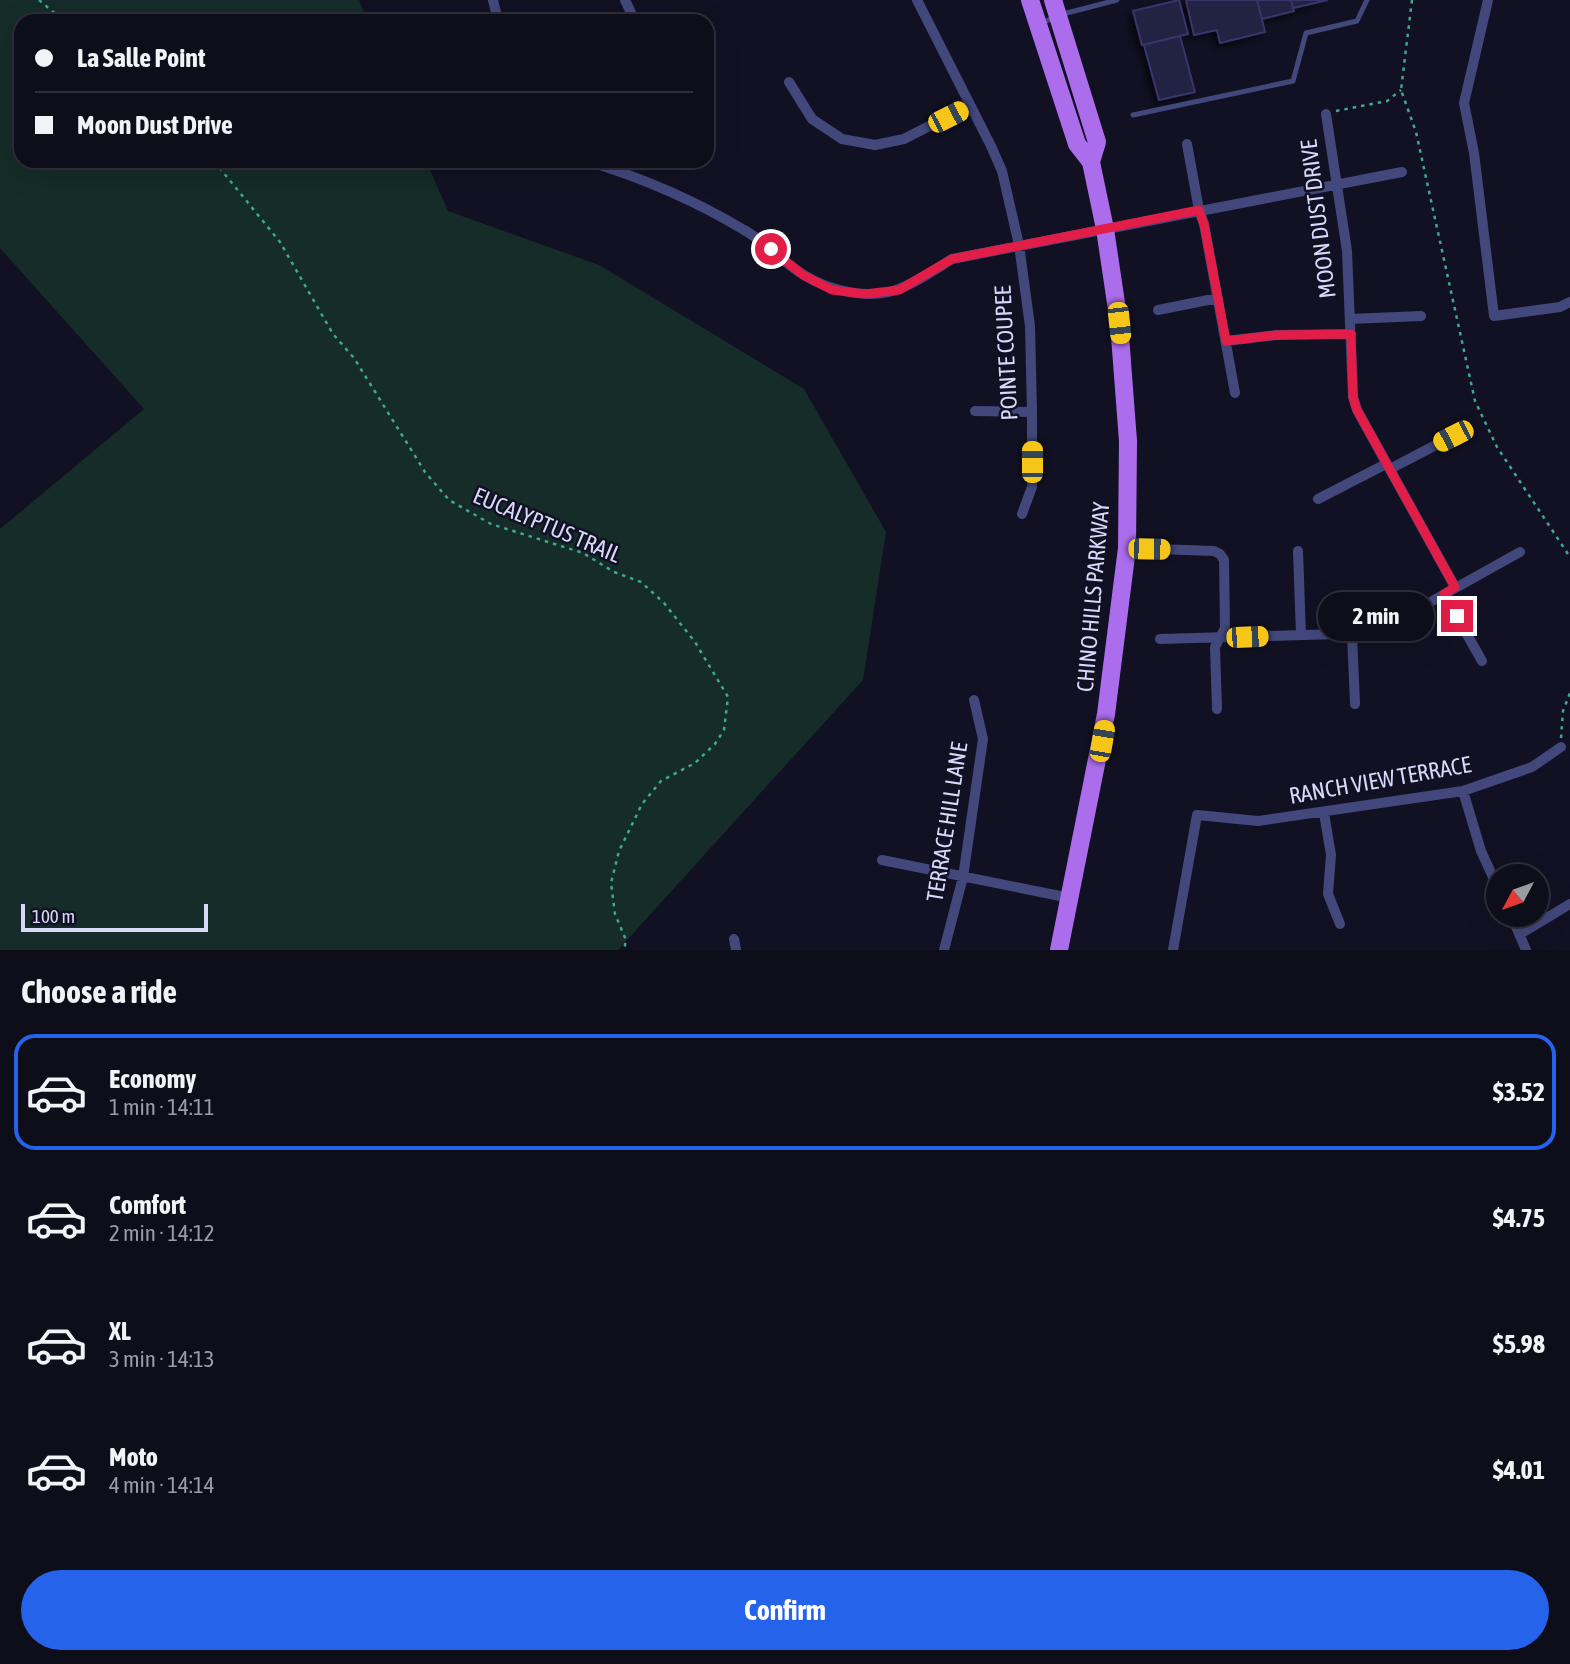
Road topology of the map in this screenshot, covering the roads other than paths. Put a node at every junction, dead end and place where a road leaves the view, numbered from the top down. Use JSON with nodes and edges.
{"nodes":[{"id":1,"x":917,"y":0,"type":"edge"},
{"id":2,"x":1030,"y":0,"type":"edge"},
{"id":3,"x":1117,"y":0,"type":"edge"},
{"id":4,"x":1367,"y":0,"type":"edge"},
{"id":5,"x":1488,"y":0,"type":"edge"},
{"id":6,"x":1056,"y":8,"type":"edge"},
{"id":7,"x":1038,"y":25,"type":"junction"},
{"id":8,"x":789,"y":82,"type":"dead end"},
{"id":9,"x":970,"y":105,"type":"junction"},
{"id":10,"x":1326,"y":114,"type":"road end"},
{"id":11,"x":1133,"y":115,"type":"dead end"},
{"id":12,"x":1187,"y":144,"type":"dead end"},
{"id":13,"x":1091,"y":162,"type":"junction"},
{"id":14,"x":611,"y":168,"type":"edge"},
{"id":15,"x":1402,"y":172,"type":"dead end"},
{"id":16,"x":1336,"y":185,"type":"junction"},
{"id":17,"x":1199,"y":210,"type":"junction"},
{"id":18,"x":1105,"y":229,"type":"junction"},
{"id":19,"x":1019,"y":245,"type":"junction"},
{"id":20,"x":1218,"y":298,"type":"junction"},
{"id":21,"x":1570,"y":302,"type":"edge"},
{"id":22,"x":1158,"y":310,"type":"dead end"},
{"id":23,"x":1421,"y":316,"type":"dead end"},
{"id":24,"x":1350,"y":319,"type":"junction"},
{"id":25,"x":1351,"y":334,"type":"junction"},
{"id":26,"x":1226,"y":341,"type":"junction"},
{"id":27,"x":1235,"y":393,"type":"dead end"},
{"id":28,"x":975,"y":411,"type":"dead end"},
{"id":29,"x":1032,"y":412,"type":"junction"},
{"id":30,"x":1453,"y":436,"type":"dead end"},
{"id":31,"x":1388,"y":467,"type":"junction"},
{"id":32,"x":1318,"y":499,"type":"dead end"},
{"id":33,"x":1022,"y":514,"type":"dead end"},
{"id":34,"x":1127,"y":548,"type":"junction"},
{"id":35,"x":1298,"y":551,"type":"dead end"},
{"id":36,"x":1520,"y":552,"type":"dead end"},
{"id":37,"x":1455,"y":587,"type":"junction"},
{"id":38,"x":1444,"y":594,"type":"junction"},
{"id":39,"x":1301,"y":635,"type":"junction"},
{"id":40,"x":1352,"y":635,"type":"junction"},
{"id":41,"x":1221,"y":638,"type":"junction"},
{"id":42,"x":1160,"y":639,"type":"dead end"},
{"id":43,"x":1482,"y":661,"type":"dead end"},
{"id":44,"x":974,"y":700,"type":"dead end"},
{"id":45,"x":1355,"y":704,"type":"dead end"},
{"id":46,"x":1217,"y":709,"type":"dead end"},
{"id":47,"x":1561,"y":747,"type":"road end"},
{"id":48,"x":1463,"y":791,"type":"junction"},
{"id":49,"x":1324,"y":813,"type":"junction"},
{"id":50,"x":882,"y":860,"type":"dead end"},
{"id":51,"x":1487,"y":864,"type":"edge"},
{"id":52,"x":963,"y":877,"type":"junction"},
{"id":53,"x":1070,"y":898,"type":"junction"},
{"id":54,"x":1570,"y":904,"type":"edge"},
{"id":55,"x":1340,"y":924,"type":"dead end"},
{"id":56,"x":1517,"y":928,"type":"edge"},
{"id":57,"x":1520,"y":934,"type":"junction"},
{"id":58,"x":944,"y":950,"type":"edge"},
{"id":59,"x":1059,"y":950,"type":"edge"},
{"id":60,"x":1173,"y":950,"type":"edge"},
{"id":61,"x":1526,"y":950,"type":"edge"}],
"edges":[{"from":1,"to":9,"type":"street","name":"POINTE COUPEE"},
{"from":2,"to":7,"type":"main road","name":"CHINO HILLS PARKWAY"},
{"from":3,"to":6,"type":"lane"},
{"from":4,"to":11,"type":"lane"},
{"from":5,"to":21,"type":"street"},
{"from":6,"to":7,"type":"lane"},
{"from":6,"to":13,"type":"main road","name":"CHINO HILLS PARKWAY"},
{"from":7,"to":13,"type":"main road","name":"CHINO HILLS PARKWAY"},
{"from":8,"to":9,"type":"street"},
{"from":9,"to":19,"type":"street","name":"POINTE COUPEE"},
{"from":10,"to":16,"type":"street","name":"MOON DUST DRIVE"},
{"from":12,"to":17,"type":"street"},
{"from":13,"to":18,"type":"main road","name":"CHINO HILLS PARKWAY"},
{"from":14,"to":19,"type":"street"},
{"from":15,"to":16,"type":"street"},
{"from":16,"to":17,"type":"street"},
{"from":16,"to":24,"type":"street","name":"MOON DUST DRIVE"},
{"from":17,"to":18,"type":"street"},
{"from":17,"to":20,"type":"street"},
{"from":18,"to":19,"type":"street"},
{"from":18,"to":34,"type":"main road","name":"CHINO HILLS PARKWAY"},
{"from":19,"to":29,"type":"street","name":"POINTE COUPEE"},
{"from":20,"to":22,"type":"street"},
{"from":20,"to":26,"type":"street"},
{"from":23,"to":24,"type":"street"},
{"from":24,"to":25,"type":"street","name":"MOON DUST DRIVE"},
{"from":25,"to":26,"type":"street"},
{"from":25,"to":31,"type":"street","name":"MOON DUST DRIVE"},
{"from":26,"to":27,"type":"street"},
{"from":28,"to":29,"type":"street"},
{"from":29,"to":33,"type":"street","name":"POINTE COUPEE"},
{"from":30,"to":31,"type":"street"},
{"from":31,"to":32,"type":"street"},
{"from":31,"to":37,"type":"street","name":"MOON DUST DRIVE"},
{"from":34,"to":41,"type":"street"},
{"from":34,"to":53,"type":"main road","name":"CHINO HILLS PARKWAY"},
{"from":35,"to":39,"type":"street"},
{"from":36,"to":37,"type":"street"},
{"from":37,"to":38,"type":"street"},
{"from":38,"to":40,"type":"street"},
{"from":38,"to":43,"type":"street"},
{"from":39,"to":40,"type":"street"},
{"from":39,"to":41,"type":"street"},
{"from":40,"to":45,"type":"street"},
{"from":41,"to":42,"type":"street"},
{"from":41,"to":46,"type":"street"},
{"from":44,"to":52,"type":"street","name":"TERRACE HILL LANE"},
{"from":47,"to":48,"type":"street","name":"RANCH VIEW TERRACE"},
{"from":48,"to":49,"type":"street","name":"RANCH VIEW TERRACE"},
{"from":48,"to":51,"type":"street"},
{"from":49,"to":55,"type":"street"},
{"from":49,"to":60,"type":"street","name":"RANCH VIEW TERRACE"},
{"from":50,"to":52,"type":"street"},
{"from":52,"to":53,"type":"street"},
{"from":52,"to":58,"type":"street","name":"TERRACE HILL LANE"},
{"from":53,"to":59,"type":"main road","name":"CHINO HILLS PARKWAY"},
{"from":54,"to":57,"type":"street"},
{"from":56,"to":57,"type":"street"},
{"from":57,"to":61,"type":"street"}]}
